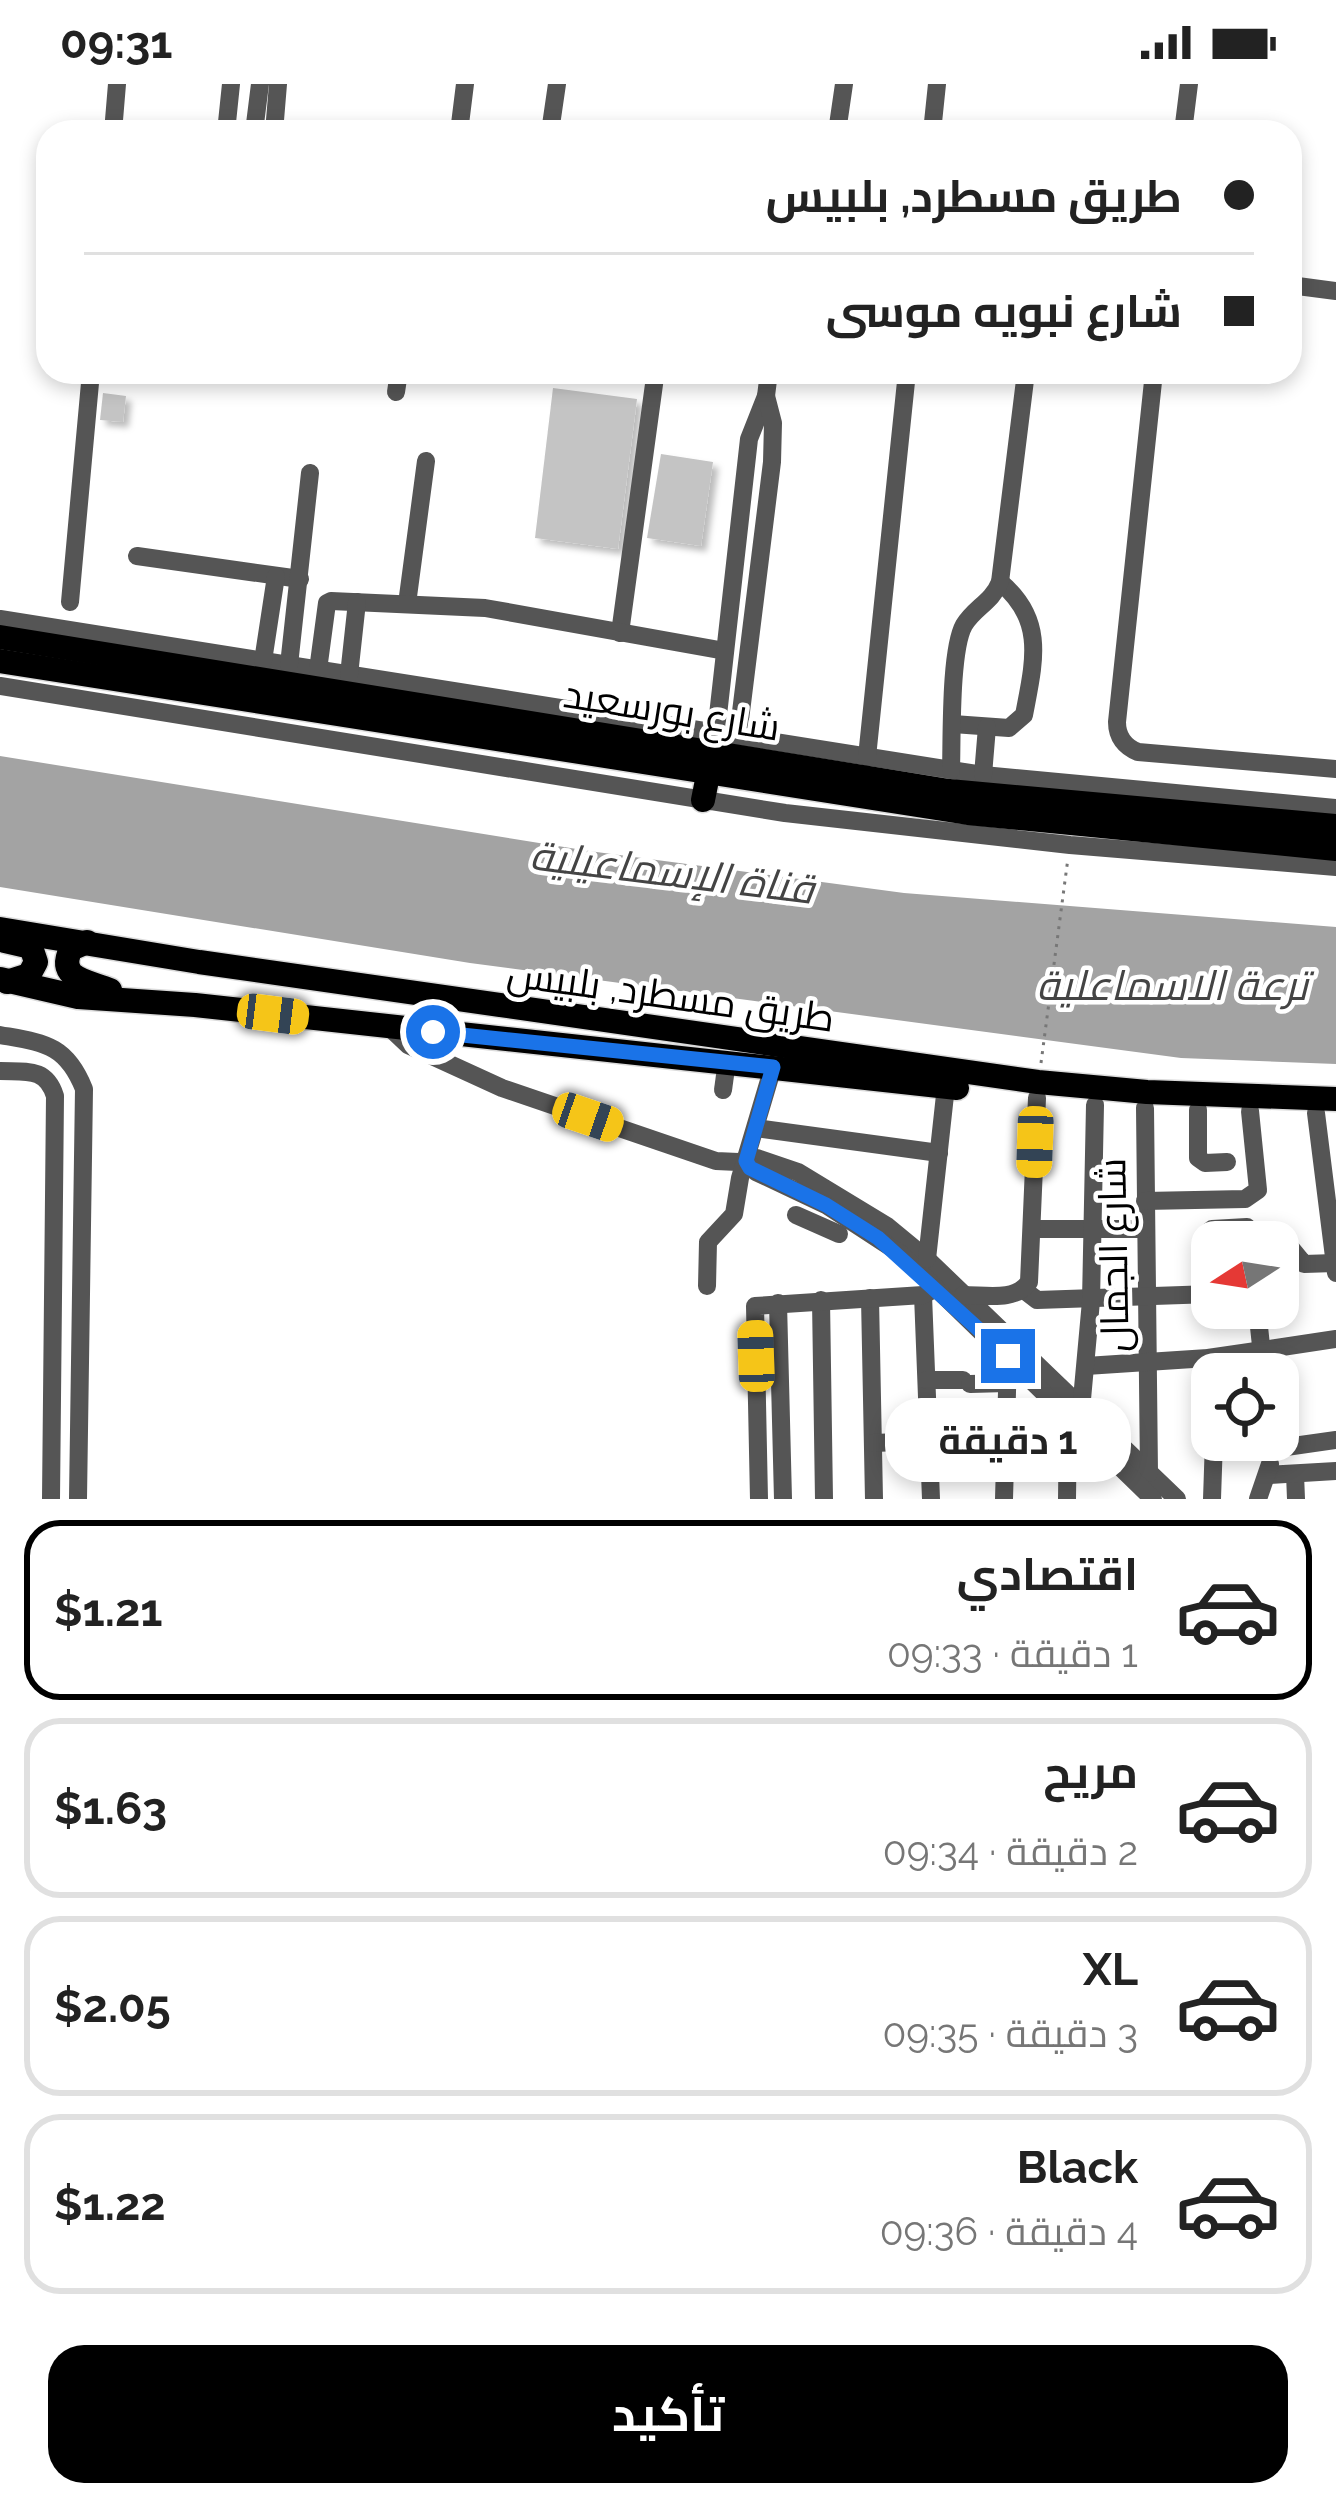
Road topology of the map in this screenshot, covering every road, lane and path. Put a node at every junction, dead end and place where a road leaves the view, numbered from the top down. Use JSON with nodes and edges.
{"nodes":[{"id":1,"x":117,"y":84,"type":"edge"},
{"id":2,"x":230,"y":84,"type":"edge"},
{"id":3,"x":260,"y":84,"type":"edge"},
{"id":4,"x":278,"y":84,"type":"edge"},
{"id":5,"x":465,"y":84,"type":"edge"},
{"id":6,"x":557,"y":84,"type":"edge"},
{"id":7,"x":844,"y":84,"type":"edge"},
{"id":8,"x":937,"y":84,"type":"edge"},
{"id":9,"x":1189,"y":84,"type":"edge"},
{"id":10,"x":114,"y":120,"type":"edge"},
{"id":11,"x":227,"y":120,"type":"edge"},
{"id":12,"x":256,"y":120,"type":"edge"},
{"id":13,"x":275,"y":120,"type":"edge"},
{"id":14,"x":460,"y":120,"type":"edge"},
{"id":15,"x":552,"y":120,"type":"edge"},
{"id":16,"x":840,"y":120,"type":"edge"},
{"id":17,"x":933,"y":120,"type":"edge"},
{"id":18,"x":1184,"y":120,"type":"edge"},
{"id":19,"x":1302,"y":287,"type":"edge"},
{"id":20,"x":1336,"y":291,"type":"edge"},
{"id":21,"x":90,"y":384,"type":"edge"},
{"id":22,"x":654,"y":384,"type":"edge"},
{"id":23,"x":768,"y":384,"type":"edge"},
{"id":24,"x":906,"y":384,"type":"edge"},
{"id":25,"x":1025,"y":384,"type":"edge"},
{"id":26,"x":1153,"y":384,"type":"edge"},
{"id":27,"x":766,"y":396,"type":"junction"},
{"id":28,"x":426,"y":461,"type":"dead end"},
{"id":29,"x":310,"y":473,"type":"dead end"},
{"id":30,"x":136,"y":556,"type":"dead end"},
{"id":31,"x":276,"y":575,"type":"junction"},
{"id":32,"x":300,"y":579,"type":"junction"},
{"id":33,"x":1000,"y":582,"type":"junction"},
{"id":34,"x":70,"y":602,"type":"dead end"},
{"id":35,"x":357,"y":602,"type":"junction"},
{"id":36,"x":407,"y":604,"type":"junction"},
{"id":37,"x":0,"y":619,"type":"edge"},
{"id":38,"x":728,"y":620,"type":"junction"},
{"id":39,"x":752,"y":623,"type":"junction"},
{"id":40,"x":620,"y":633,"type":"junction"},
{"id":41,"x":0,"y":637,"type":"edge"},
{"id":42,"x":725,"y":652,"type":"junction"},
{"id":43,"x":0,"y":661,"type":"edge"},
{"id":44,"x":262,"y":661,"type":"junction"},
{"id":45,"x":289,"y":665,"type":"junction"},
{"id":46,"x":318,"y":670,"type":"junction"},
{"id":47,"x":349,"y":675,"type":"junction"},
{"id":48,"x":0,"y":686,"type":"edge"},
{"id":49,"x":953,"y":724,"type":"junction"},
{"id":50,"x":987,"y":727,"type":"junction"},
{"id":51,"x":716,"y":733,"type":"junction"},
{"id":52,"x":738,"y":736,"type":"junction"},
{"id":53,"x":867,"y":757,"type":"junction"},
{"id":54,"x":1336,"y":769,"type":"edge"},
{"id":55,"x":710,"y":770,"type":"junction"},
{"id":56,"x":951,"y":770,"type":"junction"},
{"id":57,"x":983,"y":775,"type":"junction"},
{"id":58,"x":703,"y":800,"type":"junction"},
{"id":59,"x":1336,"y":808,"type":"edge"},
{"id":60,"x":1336,"y":826,"type":"edge"},
{"id":61,"x":1336,"y":849,"type":"edge"},
{"id":62,"x":1336,"y":868,"type":"edge"},
{"id":63,"x":1066,"y":878,"type":"dead end"},
{"id":64,"x":0,"y":929,"type":"edge"},
{"id":65,"x":0,"y":940,"type":"edge"},
{"id":66,"x":87,"y":942,"type":"junction"},
{"id":67,"x":4,"y":981,"type":"edge"},
{"id":68,"x":128,"y":999,"type":"junction"},
{"id":69,"x":391,"y":1028,"type":"junction"},
{"id":70,"x":0,"y":1035,"type":"edge"},
{"id":71,"x":1042,"y":1057,"type":"dead end"},
{"id":72,"x":727,"y":1061,"type":"junction"},
{"id":73,"x":773,"y":1067,"type":"junction"},
{"id":74,"x":0,"y":1071,"type":"edge"},
{"id":75,"x":946,"y":1086,"type":"junction"},
{"id":76,"x":723,"y":1090,"type":"dead end"},
{"id":77,"x":1037,"y":1098,"type":"junction"},
{"id":78,"x":1095,"y":1105,"type":"junction"},
{"id":79,"x":1145,"y":1108,"type":"junction"},
{"id":80,"x":1329,"y":1108,"type":"edge"},
{"id":81,"x":1198,"y":1110,"type":"junction"},
{"id":82,"x":1250,"y":1112,"type":"junction"},
{"id":83,"x":756,"y":1128,"type":"junction"},
{"id":84,"x":939,"y":1153,"type":"junction"},
{"id":85,"x":746,"y":1161,"type":"junction"},
{"id":86,"x":1227,"y":1162,"type":"dead end"},
{"id":87,"x":1329,"y":1165,"type":"edge"},
{"id":88,"x":1145,"y":1201,"type":"junction"},
{"id":89,"x":826,"y":1205,"type":"junction"},
{"id":90,"x":796,"y":1215,"type":"dead end"},
{"id":91,"x":817,"y":1224,"type":"junction"},
{"id":92,"x":1032,"y":1228,"type":"junction"},
{"id":93,"x":1093,"y":1228,"type":"junction"},
{"id":94,"x":1145,"y":1229,"type":"junction"},
{"id":95,"x":839,"y":1234,"type":"dead end"},
{"id":96,"x":1299,"y":1258,"type":"edge"},
{"id":97,"x":927,"y":1259,"type":"junction"},
{"id":98,"x":1336,"y":1268,"type":"edge"},
{"id":99,"x":707,"y":1286,"type":"dead end"},
{"id":100,"x":1024,"y":1290,"type":"junction"},
{"id":101,"x":930,"y":1292,"type":"junction"},
{"id":102,"x":963,"y":1295,"type":"junction"},
{"id":103,"x":1191,"y":1296,"type":"edge"},
{"id":104,"x":870,"y":1298,"type":"junction"},
{"id":105,"x":1146,"y":1299,"type":"junction"},
{"id":106,"x":820,"y":1300,"type":"junction"},
{"id":107,"x":1091,"y":1301,"type":"junction"},
{"id":108,"x":778,"y":1303,"type":"junction"},
{"id":109,"x":1259,"y":1329,"type":"edge"},
{"id":110,"x":1336,"y":1339,"type":"edge"},
{"id":111,"x":1262,"y":1351,"type":"junction"},
{"id":112,"x":1247,"y":1353,"type":"edge"},
{"id":113,"x":1008,"y":1356,"type":"junction"},
{"id":114,"x":1191,"y":1359,"type":"edge"},
{"id":115,"x":1148,"y":1363,"type":"junction"},
{"id":116,"x":1086,"y":1366,"type":"junction"},
{"id":117,"x":927,"y":1380,"type":"junction"},
{"id":118,"x":1007,"y":1383,"type":"junction"},
{"id":119,"x":1006,"y":1414,"type":"junction"},
{"id":120,"x":1074,"y":1414,"type":"junction"},
{"id":121,"x":966,"y":1416,"type":"dead end"},
{"id":122,"x":1336,"y":1440,"type":"edge"},
{"id":123,"x":929,"y":1441,"type":"junction"},
{"id":124,"x":1299,"y":1442,"type":"edge"},
{"id":125,"x":873,"y":1443,"type":"junction"},
{"id":126,"x":1213,"y":1461,"type":"edge"},
{"id":127,"x":1270,"y":1461,"type":"edge"},
{"id":128,"x":1005,"y":1463,"type":"junction"},
{"id":129,"x":1067,"y":1463,"type":"junction"},
{"id":130,"x":930,"y":1467,"type":"junction"},
{"id":131,"x":1336,"y":1471,"type":"edge"},
{"id":132,"x":1149,"y":1473,"type":"junction"},
{"id":133,"x":1294,"y":1474,"type":"junction"},
{"id":134,"x":1268,"y":1475,"type":"junction"},
{"id":135,"x":51,"y":1499,"type":"edge"},
{"id":136,"x":78,"y":1499,"type":"edge"},
{"id":137,"x":759,"y":1499,"type":"edge"},
{"id":138,"x":783,"y":1499,"type":"edge"},
{"id":139,"x":824,"y":1499,"type":"edge"},
{"id":140,"x":874,"y":1499,"type":"edge"},
{"id":141,"x":931,"y":1499,"type":"edge"},
{"id":142,"x":1004,"y":1499,"type":"edge"},
{"id":143,"x":1067,"y":1499,"type":"edge"},
{"id":144,"x":1153,"y":1499,"type":"edge"},
{"id":145,"x":1177,"y":1499,"type":"edge"},
{"id":146,"x":1212,"y":1499,"type":"edge"},
{"id":147,"x":1258,"y":1499,"type":"edge"},
{"id":148,"x":1296,"y":1499,"type":"edge"}],
"edges":[{"from":1,"to":10,"type":"street"},
{"from":2,"to":11,"type":"street"},
{"from":3,"to":12,"type":"street"},
{"from":4,"to":13,"type":"street"},
{"from":5,"to":14,"type":"street"},
{"from":6,"to":15,"type":"street"},
{"from":7,"to":16,"type":"street"},
{"from":8,"to":17,"type":"street"},
{"from":9,"to":18,"type":"street"},
{"from":19,"to":20,"type":"street"},
{"from":21,"to":34,"type":"street"},
{"from":22,"to":40,"type":"street"},
{"from":23,"to":27,"type":"street"},
{"from":24,"to":53,"type":"street"},
{"from":25,"to":33,"type":"street"},
{"from":26,"to":54,"type":"street"},
{"from":27,"to":38,"type":"street"},
{"from":27,"to":39,"type":"street"},
{"from":28,"to":36,"type":"street"},
{"from":29,"to":32,"type":"street"},
{"from":30,"to":31,"type":"street"},
{"from":31,"to":32,"type":"street"},
{"from":31,"to":44,"type":"street"},
{"from":32,"to":45,"type":"street"},
{"from":33,"to":49,"type":"street"},
{"from":33,"to":50,"type":"street"},
{"from":35,"to":36,"type":"street"},
{"from":35,"to":46,"type":"street"},
{"from":35,"to":47,"type":"street"},
{"from":36,"to":40,"type":"street"},
{"from":37,"to":44,"type":"street"},
{"from":38,"to":39,"type":"street"},
{"from":38,"to":42,"type":"street"},
{"from":39,"to":52,"type":"street"},
{"from":40,"to":42,"type":"street"},
{"from":41,"to":60,"type":"main road","name":"شارع بورسعيد"},
{"from":42,"to":51,"type":"street"},
{"from":43,"to":55,"type":"main road","name":"شارع بورسعيد"},
{"from":44,"to":45,"type":"street"},
{"from":45,"to":46,"type":"street"},
{"from":46,"to":47,"type":"street"},
{"from":47,"to":51,"type":"street"},
{"from":48,"to":58,"type":"street"},
{"from":49,"to":50,"type":"street"},
{"from":49,"to":56,"type":"street"},
{"from":50,"to":57,"type":"street"},
{"from":51,"to":52,"type":"street"},
{"from":52,"to":53,"type":"street"},
{"from":53,"to":56,"type":"street"},
{"from":55,"to":58,"type":"main road"},
{"from":55,"to":61,"type":"main road","name":"شارع بورسعيد"},
{"from":56,"to":57,"type":"street"},
{"from":57,"to":59,"type":"street"},
{"from":58,"to":62,"type":"street"},
{"from":63,"to":71,"type":"path"},
{"from":64,"to":66,"type":"main road","name":"طريق مسطرد, بلبيس"},
{"from":65,"to":67,"type":"main road"},
{"from":66,"to":68,"type":"main road"},
{"from":66,"to":80,"type":"main road","name":"طريق مسطرد, بلبيس"},
{"from":67,"to":68,"type":"main road","name":"طريق مسطرد, بلبيس"},
{"from":68,"to":69,"type":"main road","name":"طريق مسطرد, بلبيس"},
{"from":69,"to":72,"type":"main road","name":"طريق مسطرد, بلبيس"},
{"from":69,"to":85,"type":"street"},
{"from":70,"to":136,"type":"street"},
{"from":72,"to":73,"type":"main road","name":"طريق مسطرد, بلبيس"},
{"from":72,"to":76,"type":"street"},
{"from":73,"to":75,"type":"main road","name":"طريق مسطرد, بلبيس"},
{"from":73,"to":83,"type":"street"},
{"from":74,"to":135,"type":"street"},
{"from":75,"to":77,"type":"main road","name":"طريق مسطرد, بلبيس"},
{"from":75,"to":84,"type":"street"},
{"from":77,"to":78,"type":"main road","name":"طريق مسطرد, بلبيس"},
{"from":77,"to":92,"type":"street"},
{"from":78,"to":79,"type":"main road","name":"طريق مسطرد, بلبيس"},
{"from":78,"to":93,"type":"street"},
{"from":79,"to":81,"type":"main road","name":"طريق مسطرد, بلبيس"},
{"from":79,"to":88,"type":"street","name":"شارع الجمال"},
{"from":80,"to":82,"type":"main road","name":"طريق مسطرد, بلبيس"},
{"from":80,"to":87,"type":"street"},
{"from":81,"to":82,"type":"main road","name":"طريق مسطرد, بلبيس"},
{"from":81,"to":86,"type":"street"},
{"from":82,"to":88,"type":"street"},
{"from":83,"to":84,"type":"street"},
{"from":83,"to":85,"type":"street"},
{"from":84,"to":97,"type":"street"},
{"from":85,"to":89,"type":"street"},
{"from":85,"to":97,"type":"street"},
{"from":85,"to":99,"type":"street"},
{"from":87,"to":98,"type":"street"},
{"from":88,"to":94,"type":"street","name":"شارع الجمال"},
{"from":89,"to":91,"type":"street"},
{"from":89,"to":101,"type":"street"},
{"from":90,"to":91,"type":"street"},
{"from":91,"to":95,"type":"street"},
{"from":92,"to":93,"type":"street"},
{"from":92,"to":100,"type":"street"},
{"from":93,"to":94,"type":"street"},
{"from":93,"to":107,"type":"street"},
{"from":94,"to":105,"type":"street","name":"شارع الجمال"},
{"from":96,"to":98,"type":"street"},
{"from":97,"to":102,"type":"street"},
{"from":100,"to":102,"type":"street"},
{"from":100,"to":107,"type":"street"},
{"from":101,"to":104,"type":"street"},
{"from":101,"to":113,"type":"street"},
{"from":101,"to":117,"type":"street"},
{"from":102,"to":120,"type":"street"},
{"from":103,"to":105,"type":"street"},
{"from":104,"to":106,"type":"street"},
{"from":104,"to":125,"type":"street"},
{"from":105,"to":107,"type":"street"},
{"from":105,"to":115,"type":"street","name":"شارع الجمال"},
{"from":106,"to":108,"type":"street"},
{"from":106,"to":139,"type":"street"},
{"from":107,"to":116,"type":"street"},
{"from":108,"to":137,"type":"street"},
{"from":108,"to":138,"type":"street"},
{"from":109,"to":111,"type":"street"},
{"from":110,"to":111,"type":"street"},
{"from":111,"to":112,"type":"street"},
{"from":113,"to":118,"type":"street"},
{"from":113,"to":120,"type":"street"},
{"from":114,"to":115,"type":"street"},
{"from":115,"to":116,"type":"street"},
{"from":115,"to":132,"type":"street","name":"شارع الجمال"},
{"from":116,"to":120,"type":"street"},
{"from":117,"to":118,"type":"street"},
{"from":117,"to":123,"type":"street"},
{"from":118,"to":119,"type":"street"},
{"from":119,"to":121,"type":"street"},
{"from":119,"to":128,"type":"street"},
{"from":120,"to":129,"type":"street"},
{"from":120,"to":132,"type":"street"},
{"from":120,"to":144,"type":"street"},
{"from":122,"to":124,"type":"street"},
{"from":123,"to":125,"type":"street"},
{"from":123,"to":130,"type":"street"},
{"from":125,"to":140,"type":"street"},
{"from":126,"to":146,"type":"street"},
{"from":127,"to":134,"type":"street"},
{"from":128,"to":129,"type":"street"},
{"from":128,"to":130,"type":"street"},
{"from":128,"to":142,"type":"street"},
{"from":129,"to":143,"type":"street"},
{"from":130,"to":141,"type":"street"},
{"from":131,"to":133,"type":"street"},
{"from":132,"to":145,"type":"street"},
{"from":133,"to":134,"type":"street"},
{"from":133,"to":148,"type":"street"},
{"from":134,"to":147,"type":"street"}]}
